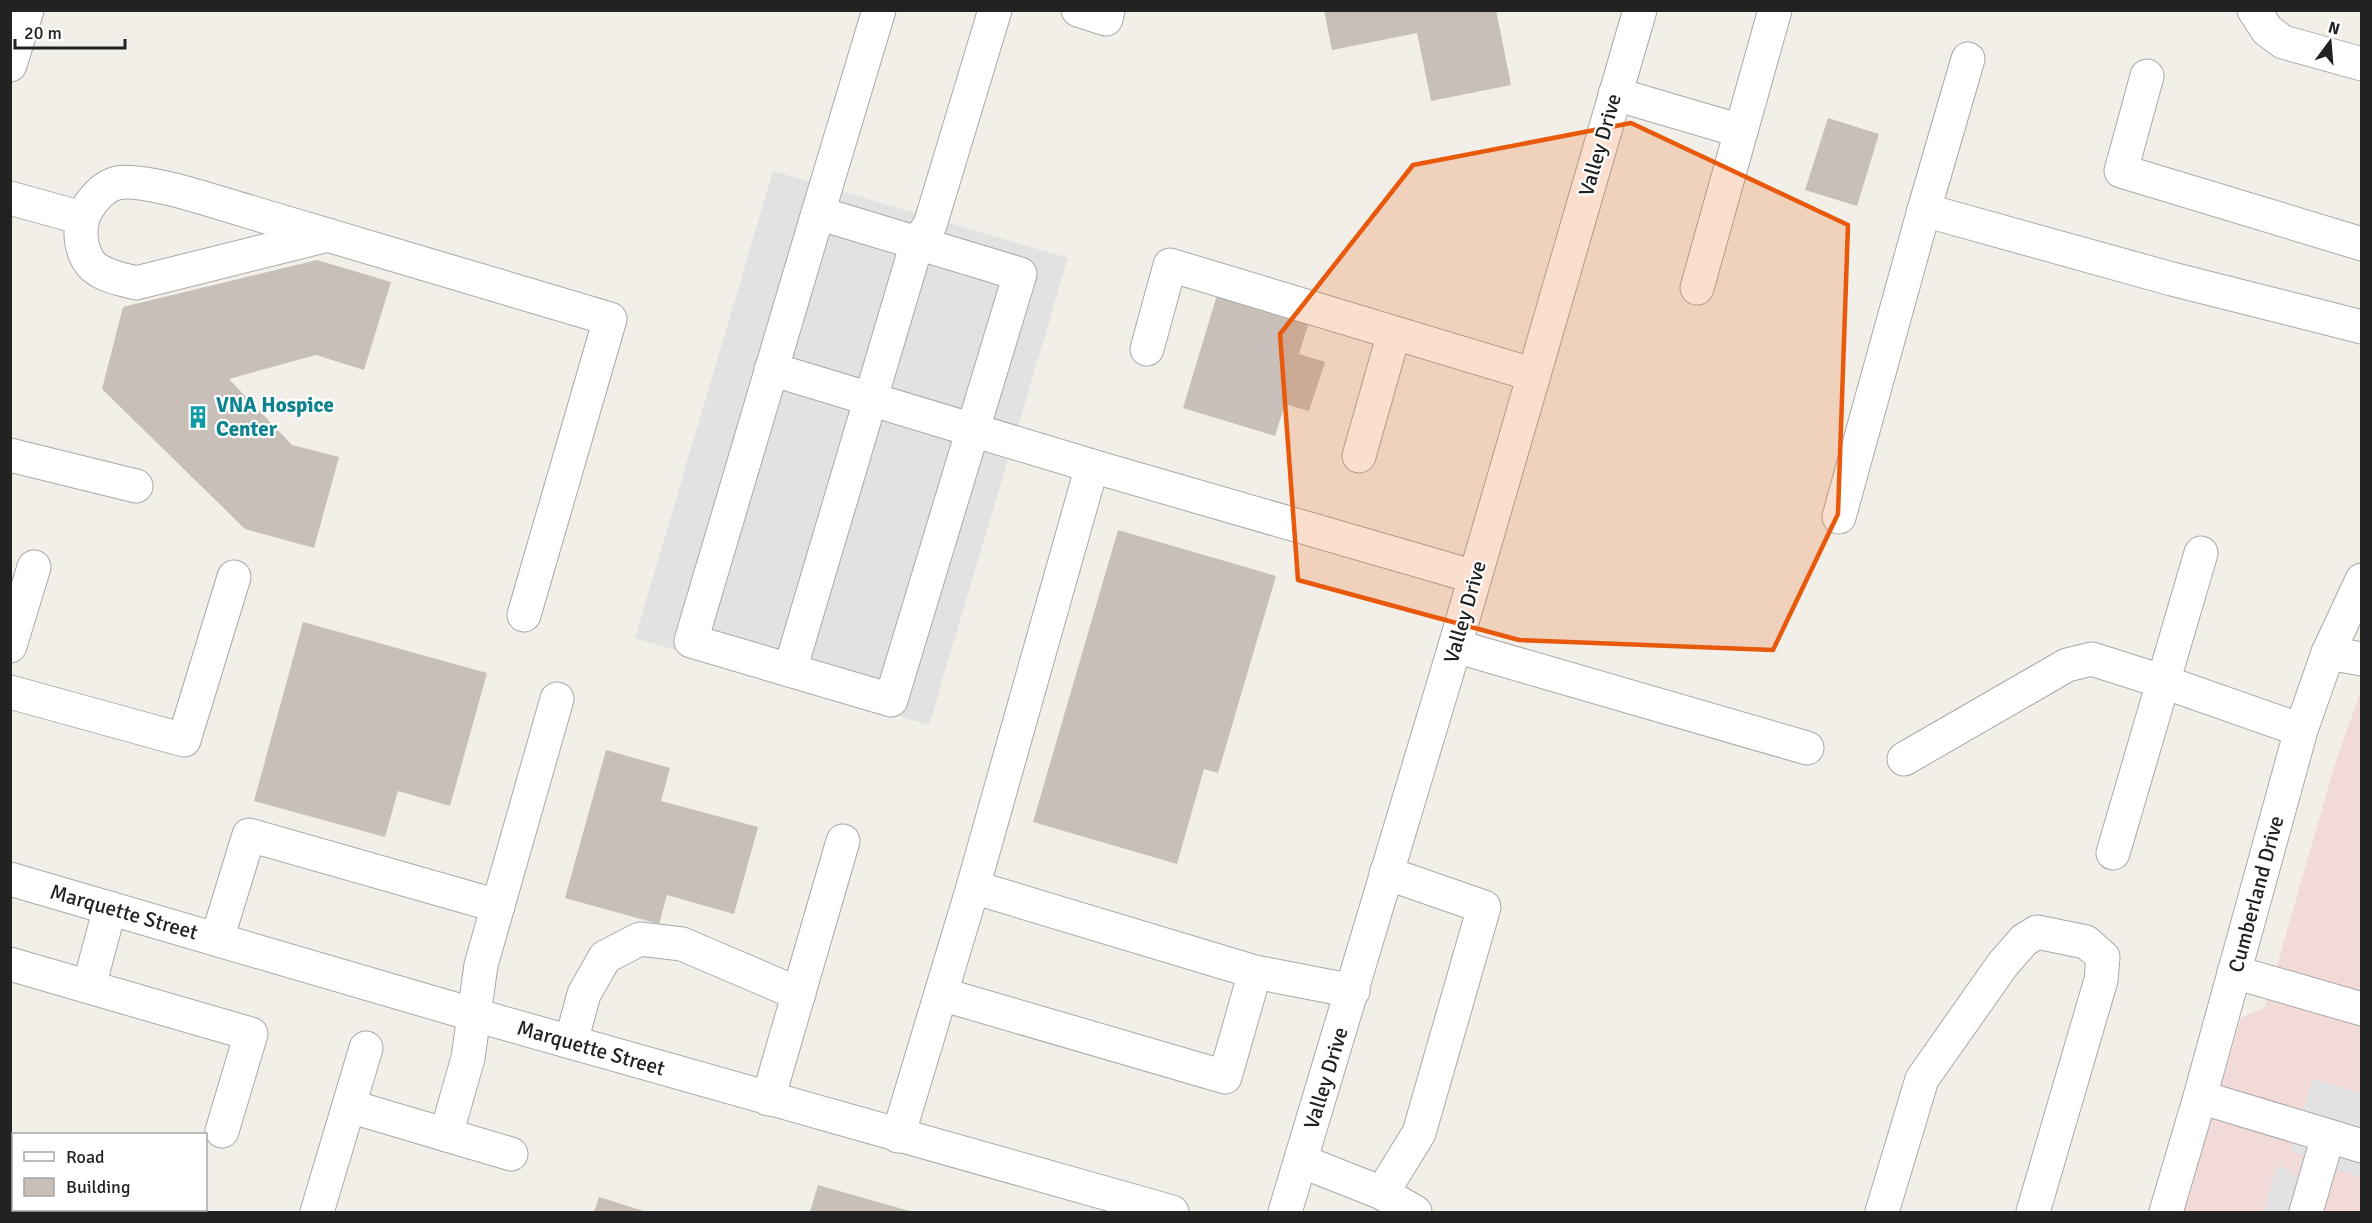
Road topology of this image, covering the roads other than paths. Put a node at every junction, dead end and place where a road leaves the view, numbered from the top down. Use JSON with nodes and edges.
{"nodes":[{"id":1,"x":27,"y":10,"type":"edge"},
{"id":2,"x":879,"y":10,"type":"edge"},
{"id":3,"x":995,"y":10,"type":"edge"},
{"id":4,"x":1078,"y":10,"type":"edge"},
{"id":5,"x":1108,"y":10,"type":"edge"},
{"id":6,"x":1640,"y":10,"type":"edge"},
{"id":7,"x":1775,"y":10,"type":"edge"},
{"id":8,"x":2254,"y":10,"type":"edge"},
{"id":9,"x":1968,"y":59,"type":"dead end"},
{"id":10,"x":2361,"y":64,"type":"edge"},
{"id":11,"x":10,"y":65,"type":"edge"},
{"id":12,"x":2147,"y":76,"type":"dead end"},
{"id":13,"x":1615,"y":94,"type":"junction"},
{"id":14,"x":1741,"y":131,"type":"junction"},
{"id":15,"x":10,"y":198,"type":"edge"},
{"id":16,"x":1924,"y":210,"type":"junction"},
{"id":17,"x":818,"y":213,"type":"junction"},
{"id":18,"x":82,"y":218,"type":"junction"},
{"id":19,"x":328,"y":235,"type":"junction"},
{"id":20,"x":917,"y":243,"type":"junction"},
{"id":21,"x":2361,"y":244,"type":"edge"},
{"id":22,"x":1697,"y":288,"type":"dead end"},
{"id":23,"x":2361,"y":327,"type":"edge"},
{"id":24,"x":1394,"y":333,"type":"junction"},
{"id":25,"x":1147,"y":349,"type":"dead end"},
{"id":26,"x":771,"y":369,"type":"junction"},
{"id":27,"x":1534,"y":375,"type":"junction"},
{"id":28,"x":870,"y":400,"type":"junction"},
{"id":29,"x":972,"y":431,"type":"junction"},
{"id":30,"x":10,"y":455,"type":"edge"},
{"id":31,"x":1359,"y":456,"type":"dead end"},
{"id":32,"x":1092,"y":466,"type":"junction"},
{"id":33,"x":136,"y":486,"type":"dead end"},
{"id":34,"x":1839,"y":518,"type":"dead end"},
{"id":35,"x":2201,"y":553,"type":"dead end"},
{"id":36,"x":34,"y":567,"type":"dead end"},
{"id":37,"x":234,"y":577,"type":"dead end"},
{"id":38,"x":1475,"y":577,"type":"junction"},
{"id":39,"x":2361,"y":580,"type":"edge"},
{"id":40,"x":524,"y":615,"type":"dead end"},
{"id":41,"x":10,"y":646,"type":"edge"},
{"id":42,"x":1455,"y":646,"type":"junction"},
{"id":43,"x":2328,"y":653,"type":"junction"},
{"id":44,"x":2361,"y":659,"type":"edge"},
{"id":45,"x":790,"y":670,"type":"junction"},
{"id":46,"x":2164,"y":682,"type":"junction"},
{"id":47,"x":10,"y":692,"type":"edge"},
{"id":48,"x":557,"y":699,"type":"dead end"},
{"id":49,"x":2301,"y":730,"type":"junction"},
{"id":50,"x":1807,"y":748,"type":"dead end"},
{"id":51,"x":1904,"y":759,"type":"dead end"},
{"id":52,"x":843,"y":841,"type":"dead end"},
{"id":53,"x":2113,"y":853,"type":"dead end"},
{"id":54,"x":1386,"y":873,"type":"junction"},
{"id":55,"x":10,"y":879,"type":"edge"},
{"id":56,"x":973,"y":887,"type":"junction"},
{"id":57,"x":498,"y":906,"type":"junction"},
{"id":58,"x":110,"y":908,"type":"junction"},
{"id":59,"x":217,"y":939,"type":"junction"},
{"id":60,"x":10,"y":964,"type":"edge"},
{"id":61,"x":1255,"y":972,"type":"junction"},
{"id":62,"x":2234,"y":972,"type":"junction"},
{"id":63,"x":89,"y":986,"type":"junction"},
{"id":64,"x":1353,"y":991,"type":"junction"},
{"id":65,"x":799,"y":993,"type":"junction"},
{"id":66,"x":941,"y":994,"type":"junction"},
{"id":67,"x":2361,"y":1009,"type":"edge"},
{"id":68,"x":475,"y":1015,"type":"junction"},
{"id":69,"x":571,"y":1042,"type":"junction"},
{"id":70,"x":366,"y":1048,"type":"dead end"},
{"id":71,"x":2200,"y":1097,"type":"junction"},
{"id":72,"x":768,"y":1099,"type":"junction"},
{"id":73,"x":349,"y":1106,"type":"junction"},
{"id":74,"x":222,"y":1131,"type":"dead end"},
{"id":75,"x":446,"y":1135,"type":"junction"},
{"id":76,"x":898,"y":1136,"type":"junction"},
{"id":77,"x":2328,"y":1136,"type":"junction"},
{"id":78,"x":2361,"y":1146,"type":"edge"},
{"id":79,"x":511,"y":1154,"type":"dead end"},
{"id":80,"x":1301,"y":1161,"type":"junction"},
{"id":81,"x":1382,"y":1193,"type":"junction"},
{"id":82,"x":317,"y":1212,"type":"edge"},
{"id":83,"x":1172,"y":1212,"type":"edge"},
{"id":84,"x":1285,"y":1212,"type":"edge"},
{"id":85,"x":1415,"y":1212,"type":"edge"},
{"id":86,"x":1881,"y":1212,"type":"edge"},
{"id":87,"x":2033,"y":1212,"type":"edge"},
{"id":88,"x":2166,"y":1212,"type":"edge"},
{"id":89,"x":2306,"y":1212,"type":"edge"}],
"edges":[{"from":1,"to":11,"type":"street"},
{"from":2,"to":17,"type":"street"},
{"from":3,"to":20,"type":"street"},
{"from":4,"to":5,"type":"street"},
{"from":6,"to":13,"type":"street","name":"Valley Drive"},
{"from":7,"to":14,"type":"street"},
{"from":8,"to":10,"type":"street"},
{"from":9,"to":16,"type":"street"},
{"from":12,"to":21,"type":"street"},
{"from":13,"to":14,"type":"street"},
{"from":13,"to":27,"type":"street","name":"Valley Drive"},
{"from":14,"to":22,"type":"street"},
{"from":15,"to":18,"type":"street"},
{"from":16,"to":23,"type":"street"},
{"from":16,"to":34,"type":"street"},
{"from":17,"to":20,"type":"street"},
{"from":17,"to":26,"type":"street"},
{"from":18,"to":19,"type":"street"},
{"from":18,"to":19,"type":"street"},
{"from":19,"to":40,"type":"street"},
{"from":20,"to":28,"type":"street"},
{"from":20,"to":29,"type":"street"},
{"from":24,"to":25,"type":"street"},
{"from":24,"to":27,"type":"street"},
{"from":24,"to":31,"type":"street"},
{"from":26,"to":28,"type":"street"},
{"from":26,"to":45,"type":"street"},
{"from":27,"to":38,"type":"street","name":"Valley Drive"},
{"from":28,"to":29,"type":"street"},
{"from":28,"to":45,"type":"street"},
{"from":29,"to":32,"type":"street"},
{"from":29,"to":45,"type":"street"},
{"from":30,"to":33,"type":"street"},
{"from":32,"to":38,"type":"street"},
{"from":32,"to":56,"type":"street"},
{"from":35,"to":46,"type":"street"},
{"from":36,"to":41,"type":"street"},
{"from":37,"to":47,"type":"street"},
{"from":38,"to":42,"type":"street","name":"Valley Drive"},
{"from":39,"to":43,"type":"street","name":"Cumberland Drive"},
{"from":42,"to":50,"type":"street"},
{"from":42,"to":54,"type":"street","name":"Valley Drive"},
{"from":43,"to":44,"type":"street"},
{"from":43,"to":49,"type":"street","name":"Cumberland Drive"},
{"from":46,"to":49,"type":"street"},
{"from":46,"to":51,"type":"street"},
{"from":46,"to":53,"type":"street"},
{"from":48,"to":57,"type":"street"},
{"from":49,"to":62,"type":"street","name":"Cumberland Drive"},
{"from":52,"to":65,"type":"street"},
{"from":54,"to":64,"type":"street","name":"Valley Drive"},
{"from":54,"to":81,"type":"street"},
{"from":55,"to":58,"type":"street","name":"Marquette Street"},
{"from":56,"to":61,"type":"street"},
{"from":56,"to":66,"type":"street"},
{"from":57,"to":59,"type":"street"},
{"from":57,"to":68,"type":"street"},
{"from":58,"to":59,"type":"street","name":"Marquette Street"},
{"from":58,"to":63,"type":"street"},
{"from":59,"to":68,"type":"street","name":"Marquette Street"},
{"from":60,"to":63,"type":"street"},
{"from":61,"to":64,"type":"street"},
{"from":61,"to":66,"type":"street"},
{"from":62,"to":67,"type":"street"},
{"from":62,"to":71,"type":"street","name":"Cumberland Drive"},
{"from":63,"to":74,"type":"street"},
{"from":64,"to":80,"type":"street","name":"Valley Drive"},
{"from":65,"to":69,"type":"street"},
{"from":65,"to":72,"type":"street"},
{"from":66,"to":76,"type":"street"},
{"from":68,"to":69,"type":"street","name":"Marquette Street"},
{"from":68,"to":75,"type":"street"},
{"from":69,"to":72,"type":"street","name":"Marquette Street"},
{"from":70,"to":73,"type":"street"},
{"from":71,"to":77,"type":"street"},
{"from":71,"to":88,"type":"street","name":"Cumberland Drive"},
{"from":72,"to":76,"type":"street","name":"Marquette Street"},
{"from":73,"to":75,"type":"street"},
{"from":73,"to":82,"type":"street"},
{"from":75,"to":79,"type":"street"},
{"from":76,"to":83,"type":"street","name":"Marquette Street"},
{"from":77,"to":78,"type":"street"},
{"from":77,"to":89,"type":"street"},
{"from":80,"to":81,"type":"street"},
{"from":80,"to":84,"type":"street","name":"Valley Drive"},
{"from":81,"to":85,"type":"street"},
{"from":86,"to":87,"type":"street"}]}
